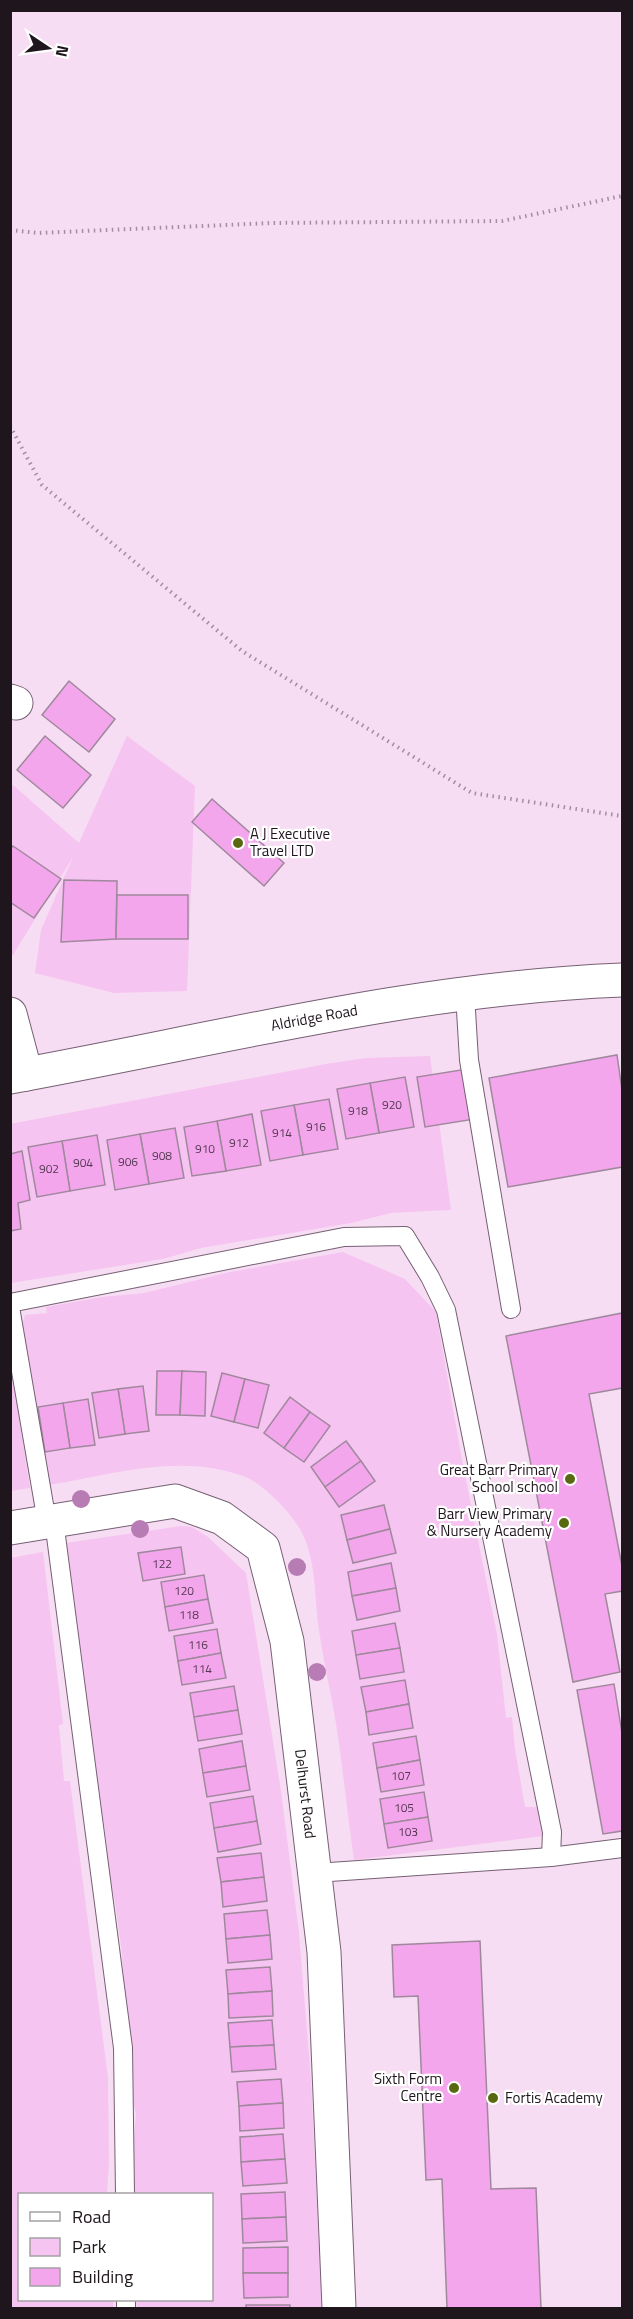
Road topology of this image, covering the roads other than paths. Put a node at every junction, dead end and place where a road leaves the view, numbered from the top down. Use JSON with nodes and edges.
{"nodes":[{"id":1,"x":622,"y":980,"type":"edge"},
{"id":2,"x":465,"y":994,"type":"junction"},
{"id":3,"x":10,"y":1014,"type":"edge"},
{"id":4,"x":18,"y":1076,"type":"edge"},
{"id":5,"x":10,"y":1305,"type":"edge"},
{"id":6,"x":511,"y":1309,"type":"dead end"},
{"id":7,"x":50,"y":1521,"type":"junction"},
{"id":8,"x":10,"y":1528,"type":"edge"},
{"id":9,"x":622,"y":1848,"type":"edge"},
{"id":10,"x":551,"y":1857,"type":"junction"},
{"id":11,"x":315,"y":1873,"type":"junction"},
{"id":12,"x":125,"y":2193,"type":"edge"},
{"id":13,"x":339,"y":2308,"type":"edge"}],
"edges":[{"from":1,"to":2,"type":"street","name":"Aldridge Road"},
{"from":2,"to":4,"type":"street","name":"Aldridge Road"},
{"from":2,"to":6,"type":"lane"},
{"from":3,"to":4,"type":"street"},
{"from":5,"to":7,"type":"lane"},
{"from":5,"to":10,"type":"lane"},
{"from":7,"to":8,"type":"street","name":"Delhurst Road"},
{"from":7,"to":11,"type":"street","name":"Delhurst Road"},
{"from":7,"to":12,"type":"lane"},
{"from":9,"to":10,"type":"lane"},
{"from":10,"to":11,"type":"lane"},
{"from":11,"to":13,"type":"street","name":"Delhurst Road"}]}
